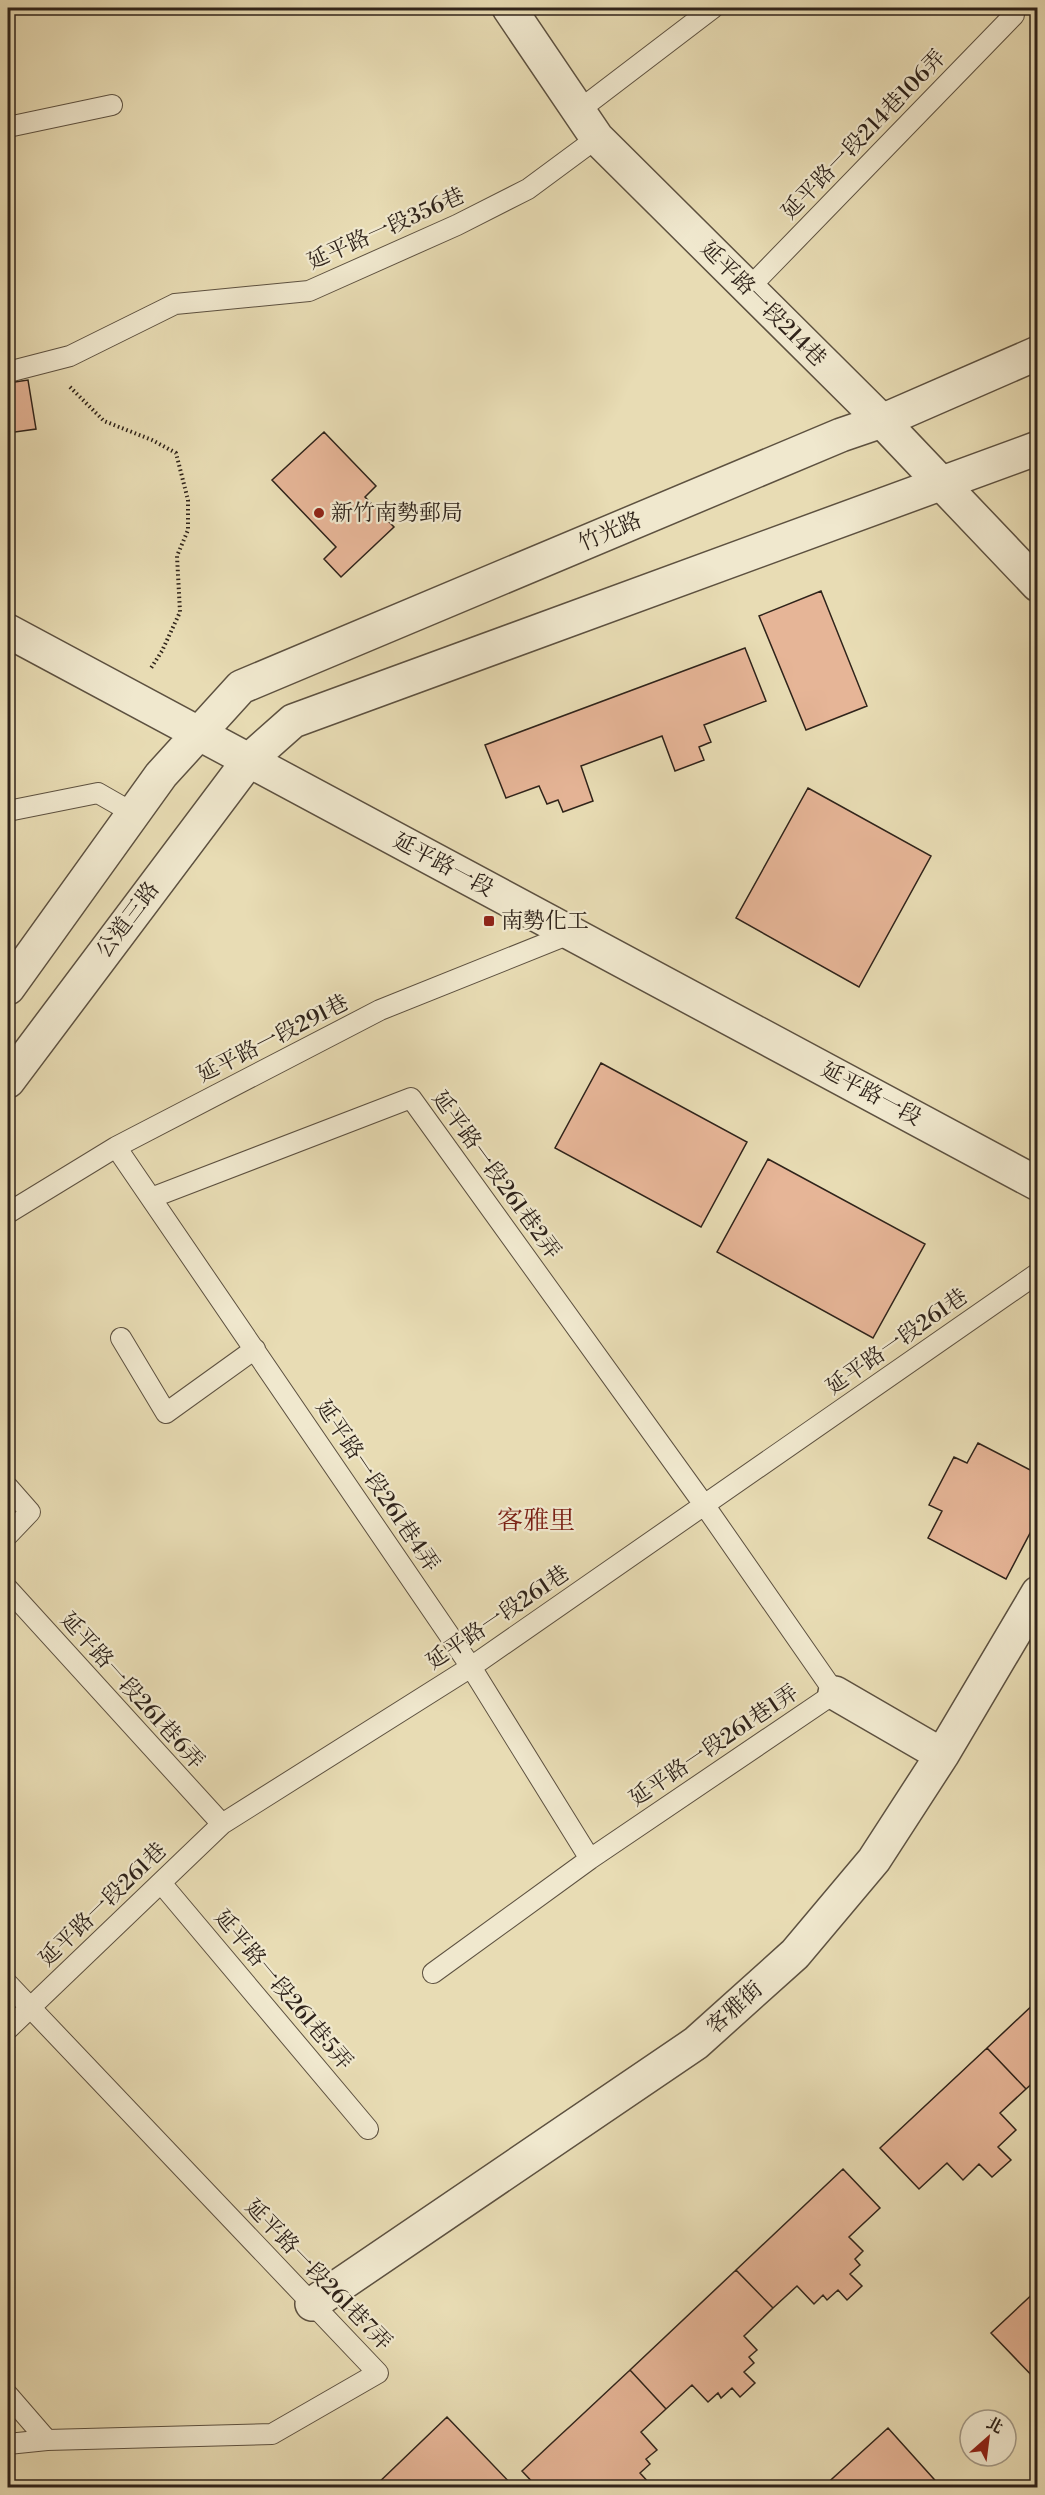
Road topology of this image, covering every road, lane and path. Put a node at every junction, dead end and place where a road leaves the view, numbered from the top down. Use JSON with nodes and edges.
{"nodes":[{"id":1,"x":509,"y":8,"type":"edge"},
{"id":2,"x":713,"y":8,"type":"edge"},
{"id":3,"x":1014,"y":15,"type":"dead end"},
{"id":4,"x":112,"y":105,"type":"dead end"},
{"id":5,"x":578,"y":111,"type":"junction"},
{"id":6,"x":8,"y":127,"type":"edge"},
{"id":7,"x":597,"y":138,"type":"junction"},
{"id":8,"x":748,"y":289,"type":"junction"},
{"id":9,"x":1038,"y":353,"type":"edge"},
{"id":10,"x":57,"y":359,"type":"junction"},
{"id":11,"x":8,"y":372,"type":"edge"},
{"id":12,"x":882,"y":422,"type":"junction"},
{"id":13,"x":1038,"y":448,"type":"edge"},
{"id":14,"x":941,"y":482,"type":"junction"},
{"id":15,"x":1038,"y":585,"type":"edge"},
{"id":16,"x":8,"y":631,"type":"edge"},
{"id":17,"x":131,"y":697,"type":"junction"},
{"id":18,"x":197,"y":733,"type":"junction"},
{"id":19,"x":249,"y":760,"type":"junction"},
{"id":20,"x":8,"y":811,"type":"edge"},
{"id":21,"x":133,"y":813,"type":"junction"},
{"id":22,"x":572,"y":933,"type":"junction"},
{"id":23,"x":9,"y":984,"type":"edge"},
{"id":24,"x":8,"y":1081,"type":"edge"},
{"id":25,"x":116,"y":1147,"type":"junction"},
{"id":26,"x":1038,"y":1184,"type":"edge"},
{"id":27,"x":151,"y":1198,"type":"junction"},
{"id":28,"x":8,"y":1213,"type":"edge"},
{"id":29,"x":1038,"y":1273,"type":"edge"},
{"id":30,"x":121,"y":1338,"type":"dead end"},
{"id":31,"x":255,"y":1349,"type":"junction"},
{"id":32,"x":8,"y":1487,"type":"edge"},
{"id":33,"x":705,"y":1506,"type":"junction"},
{"id":34,"x":8,"y":1535,"type":"edge"},
{"id":35,"x":8,"y":1589,"type":"edge"},
{"id":36,"x":1038,"y":1593,"type":"edge"},
{"id":37,"x":471,"y":1667,"type":"junction"},
{"id":38,"x":835,"y":1693,"type":"junction"},
{"id":39,"x":942,"y":1755,"type":"junction"},
{"id":40,"x":222,"y":1824,"type":"junction"},
{"id":41,"x":590,"y":1859,"type":"junction"},
{"id":42,"x":161,"y":1883,"type":"junction"},
{"id":43,"x":433,"y":1972,"type":"dead end"},
{"id":44,"x":8,"y":1984,"type":"edge"},
{"id":45,"x":31,"y":2008,"type":"junction"},
{"id":46,"x":8,"y":2028,"type":"edge"},
{"id":47,"x":368,"y":2129,"type":"dead end"},
{"id":48,"x":312,"y":2304,"type":"junction"},
{"id":49,"x":8,"y":2395,"type":"edge"},
{"id":50,"x":47,"y":2440,"type":"junction"},
{"id":51,"x":8,"y":2444,"type":"edge"}],
"edges":[{"from":1,"to":5,"type":"street","name":"延平路一段214巷"},
{"from":2,"to":5,"type":"lane"},
{"from":3,"to":8,"type":"lane","name":"延平路一段214巷106弄"},
{"from":4,"to":6,"type":"lane"},
{"from":5,"to":7,"type":"street","name":"延平路一段214巷"},
{"from":7,"to":8,"type":"street","name":"延平路一段214巷"},
{"from":7,"to":10,"type":"lane","name":"延平路一段356巷"},
{"from":8,"to":12,"type":"street","name":"延平路一段214巷"},
{"from":9,"to":12,"type":"street","name":"竹光路"},
{"from":10,"to":11,"type":"lane","name":"延平路一段356巷"},
{"from":10,"to":17,"type":"path"},
{"from":12,"to":14,"type":"street","name":"延平路一段214巷"},
{"from":12,"to":18,"type":"street","name":"竹光路"},
{"from":13,"to":14,"type":"street"},
{"from":14,"to":15,"type":"street","name":"延平路一段214巷"},
{"from":14,"to":19,"type":"street"},
{"from":16,"to":17,"type":"street","name":"延平路一段"},
{"from":17,"to":18,"type":"street","name":"延平路一段"},
{"from":18,"to":19,"type":"street","name":"延平路一段"},
{"from":18,"to":21,"type":"street"},
{"from":19,"to":22,"type":"street","name":"延平路一段"},
{"from":19,"to":24,"type":"street","name":"公道三路"},
{"from":20,"to":21,"type":"lane"},
{"from":21,"to":23,"type":"street"},
{"from":22,"to":25,"type":"lane","name":"延平路一段291巷"},
{"from":22,"to":26,"type":"street","name":"延平路一段"},
{"from":25,"to":27,"type":"lane","name":"延平路一段261巷4弄"},
{"from":25,"to":28,"type":"lane","name":"延平路一段291巷"},
{"from":27,"to":31,"type":"lane","name":"延平路一段261巷4弄"},
{"from":27,"to":33,"type":"lane","name":"延平路一段261巷2弄"},
{"from":29,"to":33,"type":"lane","name":"延平路一段261巷"},
{"from":30,"to":31,"type":"lane"},
{"from":31,"to":37,"type":"lane","name":"延平路一段261巷4弄"},
{"from":32,"to":34,"type":"lane"},
{"from":33,"to":37,"type":"lane","name":"延平路一段261巷"},
{"from":33,"to":38,"type":"lane","name":"延平路一段261巷1弄"},
{"from":35,"to":40,"type":"lane","name":"延平路一段261巷6弄"},
{"from":36,"to":39,"type":"street","name":"客雅街"},
{"from":37,"to":40,"type":"lane","name":"延平路一段261巷"},
{"from":37,"to":41,"type":"lane","name":"延平路一段261巷4弄"},
{"from":38,"to":39,"type":"street"},
{"from":38,"to":41,"type":"lane","name":"延平路一段261巷1弄"},
{"from":39,"to":48,"type":"street","name":"客雅街"},
{"from":40,"to":42,"type":"lane","name":"延平路一段261巷"},
{"from":41,"to":43,"type":"lane","name":"延平路一段261巷1弄"},
{"from":42,"to":45,"type":"lane","name":"延平路一段261巷"},
{"from":42,"to":47,"type":"lane","name":"延平路一段261巷5弄"},
{"from":44,"to":45,"type":"lane","name":"延平路一段261巷7弄"},
{"from":45,"to":46,"type":"lane","name":"延平路一段261巷"},
{"from":45,"to":48,"type":"lane","name":"延平路一段261巷7弄"},
{"from":48,"to":50,"type":"lane","name":"延平路一段261巷7弄"},
{"from":49,"to":50,"type":"lane"},
{"from":50,"to":51,"type":"lane","name":"延平路一段261巷7弄"}]}
